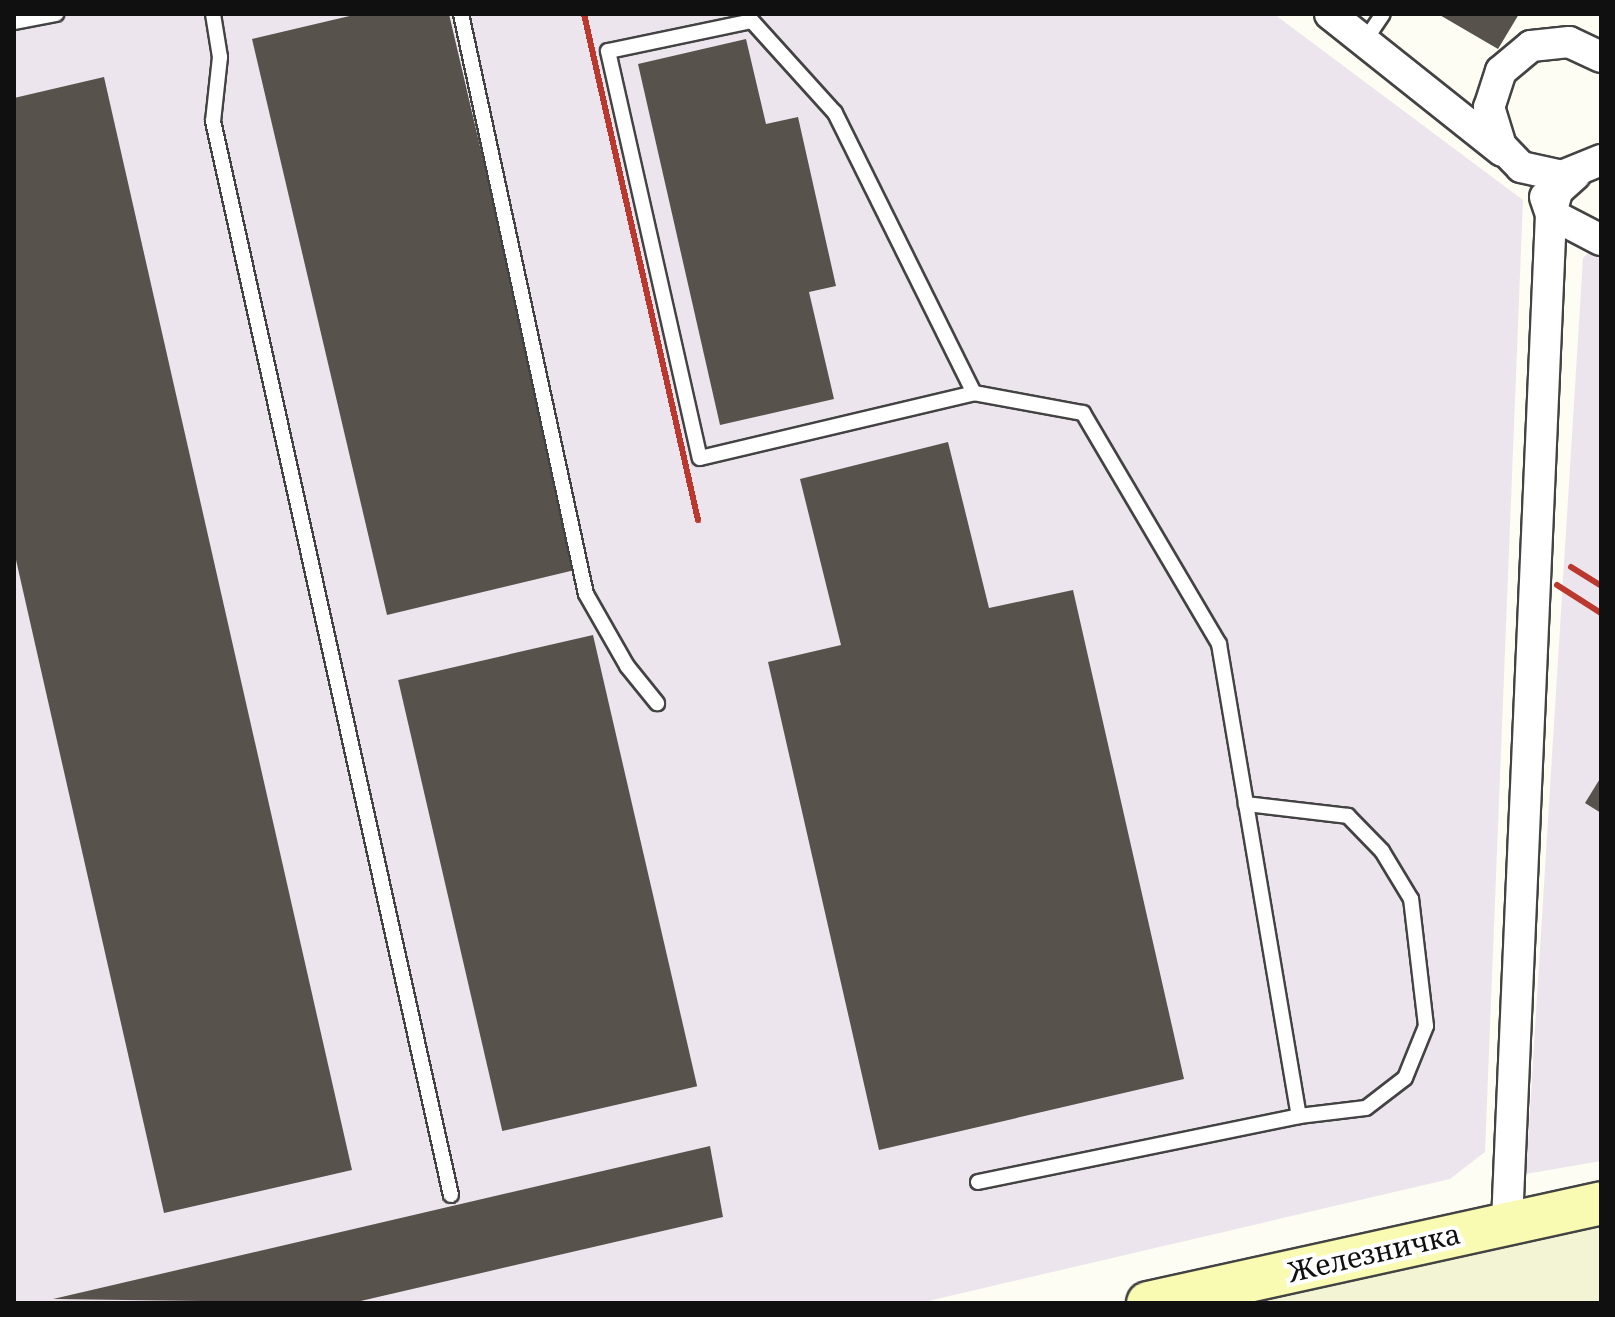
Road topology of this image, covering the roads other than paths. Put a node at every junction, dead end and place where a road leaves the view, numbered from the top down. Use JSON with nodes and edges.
{"nodes":[{"id":1,"x":56,"y":14,"type":"edge"},
{"id":2,"x":213,"y":14,"type":"edge"},
{"id":3,"x":461,"y":14,"type":"edge"},
{"id":4,"x":1330,"y":14,"type":"edge"},
{"id":5,"x":1383,"y":14,"type":"edge"},
{"id":6,"x":14,"y":22,"type":"edge"},
{"id":7,"x":1366,"y":39,"type":"junction"},
{"id":8,"x":1601,"y":57,"type":"edge"},
{"id":9,"x":1516,"y":162,"type":"junction"},
{"id":10,"x":1588,"y":167,"type":"edge"},
{"id":11,"x":1551,"y":214,"type":"junction"},
{"id":12,"x":1601,"y":240,"type":"edge"},
{"id":13,"x":974,"y":393,"type":"junction"},
{"id":14,"x":657,"y":703,"type":"dead end"},
{"id":15,"x":1246,"y":804,"type":"junction"},
{"id":16,"x":1299,"y":1116,"type":"junction"},
{"id":17,"x":978,"y":1182,"type":"dead end"},
{"id":18,"x":451,"y":1195,"type":"dead end"},
{"id":19,"x":1601,"y":1203,"type":"edge"},
{"id":20,"x":1507,"y":1222,"type":"junction"},
{"id":21,"x":1148,"y":1303,"type":"edge"}],
"edges":[{"from":1,"to":6,"type":"lane"},
{"from":2,"to":18,"type":"lane"},
{"from":3,"to":14,"type":"lane"},
{"from":4,"to":7,"type":"street"},
{"from":5,"to":7,"type":"lane"},
{"from":7,"to":9,"type":"street"},
{"from":8,"to":9,"type":"street"},
{"from":9,"to":10,"type":"street"},
{"from":9,"to":11,"type":"street"},
{"from":10,"to":11,"type":"street"},
{"from":11,"to":12,"type":"street"},
{"from":11,"to":20,"type":"street"},
{"from":13,"to":13,"type":"lane"},
{"from":13,"to":15,"type":"lane"},
{"from":15,"to":16,"type":"lane"},
{"from":15,"to":16,"type":"lane"},
{"from":16,"to":17,"type":"lane"},
{"from":19,"to":20,"type":"main road","name":"Железничка"},
{"from":20,"to":21,"type":"main road","name":"Железничка"}]}
